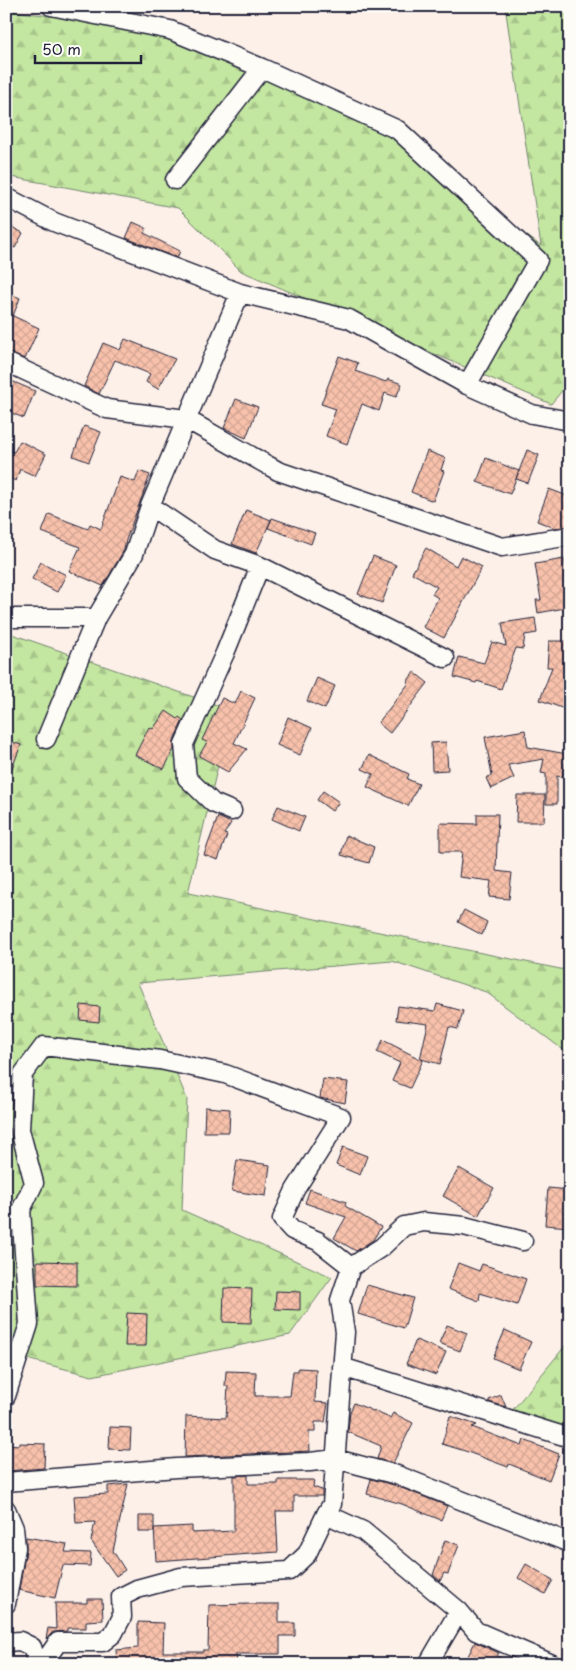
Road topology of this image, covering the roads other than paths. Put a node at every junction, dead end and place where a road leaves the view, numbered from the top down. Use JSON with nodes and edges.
{"nodes":[{"id":1,"x":51,"y":6,"type":"edge"},
{"id":2,"x":262,"y":68,"type":"junction"},
{"id":3,"x":175,"y":180,"type":"dead end"},
{"id":4,"x":6,"y":197,"type":"edge"},
{"id":5,"x":240,"y":293,"type":"junction"},
{"id":6,"x":6,"y":362,"type":"edge"},
{"id":7,"x":467,"y":386,"type":"junction"},
{"id":8,"x":186,"y":419,"type":"junction"},
{"id":9,"x":570,"y":421,"type":"edge"},
{"id":10,"x":150,"y":506,"type":"junction"},
{"id":11,"x":570,"y":536,"type":"edge"},
{"id":12,"x":260,"y":566,"type":"junction"},
{"id":13,"x":6,"y":618,"type":"edge"},
{"id":14,"x":96,"y":618,"type":"junction"},
{"id":15,"x":445,"y":658,"type":"dead end"},
{"id":16,"x":46,"y":739,"type":"dead end"},
{"id":17,"x":232,"y":812,"type":"dead end"},
{"id":18,"x":523,"y":1242,"type":"dead end"},
{"id":19,"x":351,"y":1267,"type":"junction"},
{"id":20,"x":342,"y":1367,"type":"junction"},
{"id":21,"x":6,"y":1396,"type":"edge"},
{"id":22,"x":570,"y":1438,"type":"edge"},
{"id":23,"x":336,"y":1458,"type":"junction"},
{"id":24,"x":6,"y":1482,"type":"edge"},
{"id":25,"x":6,"y":1509,"type":"edge"},
{"id":26,"x":326,"y":1514,"type":"junction"},
{"id":27,"x":570,"y":1542,"type":"edge"},
{"id":28,"x":6,"y":1604,"type":"edge"},
{"id":29,"x":459,"y":1611,"type":"junction"},
{"id":30,"x":6,"y":1642,"type":"edge"},
{"id":31,"x":37,"y":1664,"type":"edge"},
{"id":32,"x":428,"y":1664,"type":"edge"},
{"id":33,"x":552,"y":1664,"type":"edge"}],
"edges":[{"from":1,"to":2,"type":"street"},
{"from":2,"to":3,"type":"street"},
{"from":2,"to":7,"type":"street"},
{"from":4,"to":5,"type":"street"},
{"from":5,"to":7,"type":"street"},
{"from":5,"to":8,"type":"street"},
{"from":6,"to":8,"type":"street"},
{"from":7,"to":9,"type":"street"},
{"from":8,"to":10,"type":"street"},
{"from":8,"to":11,"type":"street"},
{"from":10,"to":12,"type":"street"},
{"from":10,"to":14,"type":"street"},
{"from":12,"to":15,"type":"street"},
{"from":12,"to":17,"type":"street"},
{"from":13,"to":14,"type":"street"},
{"from":14,"to":16,"type":"street"},
{"from":18,"to":19,"type":"street"},
{"from":19,"to":20,"type":"street"},
{"from":19,"to":21,"type":"street"},
{"from":20,"to":22,"type":"street"},
{"from":20,"to":23,"type":"street"},
{"from":23,"to":24,"type":"street"},
{"from":23,"to":26,"type":"street"},
{"from":23,"to":27,"type":"street"},
{"from":25,"to":28,"type":"street"},
{"from":26,"to":29,"type":"street"},
{"from":26,"to":31,"type":"street"},
{"from":29,"to":32,"type":"street"},
{"from":29,"to":33,"type":"street"},
{"from":30,"to":31,"type":"street"}]}
